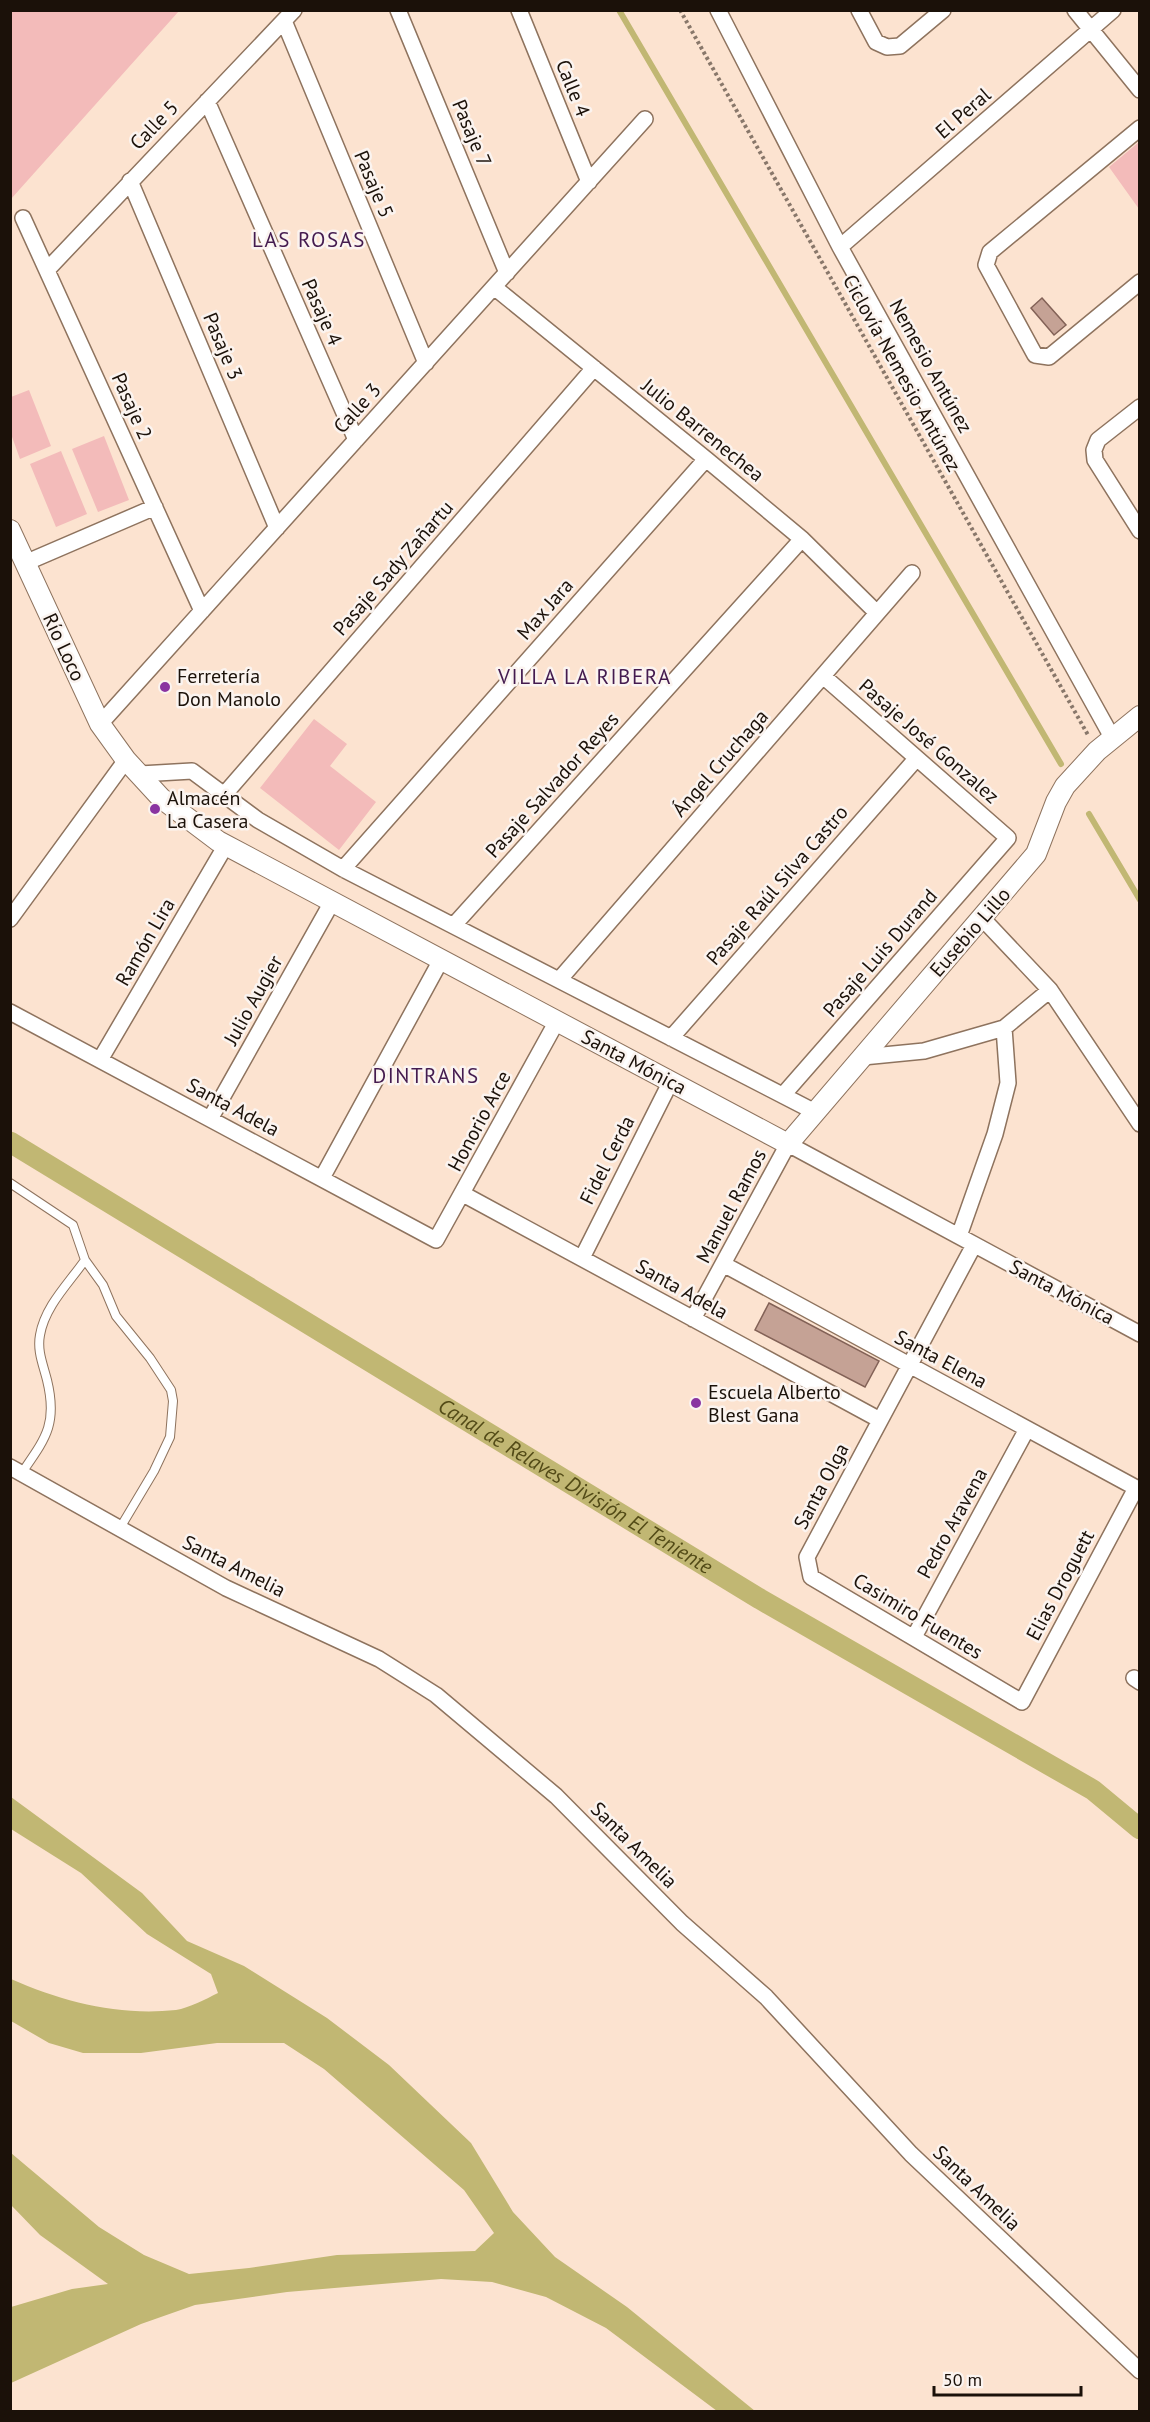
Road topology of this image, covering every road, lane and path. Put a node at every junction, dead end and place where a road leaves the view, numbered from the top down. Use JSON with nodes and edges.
{"nodes":[{"id":1,"x":398,"y":10,"type":"edge"},
{"id":2,"x":519,"y":10,"type":"edge"},
{"id":3,"x":680,"y":10,"type":"edge"},
{"id":4,"x":718,"y":10,"type":"edge"},
{"id":5,"x":859,"y":10,"type":"edge"},
{"id":6,"x":944,"y":10,"type":"edge"},
{"id":7,"x":1075,"y":10,"type":"edge"},
{"id":8,"x":1113,"y":10,"type":"edge"},
{"id":9,"x":289,"y":16,"type":"edge"},
{"id":10,"x":1090,"y":30,"type":"junction"},
{"id":11,"x":1140,"y":90,"type":"edge"},
{"id":12,"x":207,"y":101,"type":"junction"},
{"id":13,"x":645,"y":119,"type":"dead end"},
{"id":14,"x":1140,"y":128,"type":"edge"},
{"id":15,"x":130,"y":181,"type":"junction"},
{"id":16,"x":589,"y":182,"type":"junction"},
{"id":17,"x":23,"y":218,"type":"dead end"},
{"id":18,"x":840,"y":247,"type":"junction"},
{"id":19,"x":46,"y":270,"type":"junction"},
{"id":20,"x":507,"y":273,"type":"junction"},
{"id":21,"x":1140,"y":282,"type":"edge"},
{"id":22,"x":494,"y":287,"type":"junction"},
{"id":23,"x":426,"y":363,"type":"junction"},
{"id":24,"x":594,"y":368,"type":"junction"},
{"id":25,"x":1140,"y":407,"type":"edge"},
{"id":26,"x":356,"y":440,"type":"junction"},
{"id":27,"x":706,"y":459,"type":"junction"},
{"id":28,"x":154,"y":507,"type":"junction"},
{"id":29,"x":277,"y":528,"type":"junction"},
{"id":30,"x":10,"y":530,"type":"edge"},
{"id":31,"x":1140,"y":531,"type":"edge"},
{"id":32,"x":802,"y":539,"type":"junction"},
{"id":33,"x":25,"y":563,"type":"junction"},
{"id":34,"x":912,"y":573,"type":"dead end"},
{"id":35,"x":202,"y":611,"type":"junction"},
{"id":36,"x":877,"y":614,"type":"junction"},
{"id":37,"x":823,"y":676,"type":"junction"},
{"id":38,"x":1140,"y":716,"type":"edge"},
{"id":39,"x":100,"y":724,"type":"junction"},
{"id":40,"x":1113,"y":739,"type":"junction"},
{"id":41,"x":1097,"y":751,"type":"junction"},
{"id":42,"x":916,"y":759,"type":"junction"},
{"id":43,"x":133,"y":767,"type":"junction"},
{"id":44,"x":223,"y":796,"type":"junction"},
{"id":45,"x":1008,"y":838,"type":"joint"},
{"id":46,"x":226,"y":845,"type":"junction"},
{"id":47,"x":343,"y":869,"type":"junction"},
{"id":48,"x":332,"y":902,"type":"junction"},
{"id":49,"x":982,"y":918,"type":"junction"},
{"id":50,"x":10,"y":919,"type":"edge"},
{"id":51,"x":454,"y":925,"type":"junction"},
{"id":52,"x":441,"y":960,"type":"junction"},
{"id":53,"x":560,"y":980,"type":"junction"},
{"id":54,"x":1050,"y":990,"type":"junction"},
{"id":55,"x":10,"y":1012,"type":"edge"},
{"id":56,"x":557,"y":1021,"type":"junction"},
{"id":57,"x":1004,"y":1028,"type":"junction"},
{"id":58,"x":671,"y":1038,"type":"junction"},
{"id":59,"x":863,"y":1057,"type":"junction"},
{"id":60,"x":100,"y":1060,"type":"junction"},
{"id":61,"x":670,"y":1082,"type":"junction"},
{"id":62,"x":783,"y":1095,"type":"junction"},
{"id":63,"x":815,"y":1112,"type":"junction"},
{"id":64,"x":210,"y":1119,"type":"junction"},
{"id":65,"x":1140,"y":1124,"type":"edge"},
{"id":66,"x":788,"y":1144,"type":"junction"},
{"id":67,"x":322,"y":1178,"type":"junction"},
{"id":68,"x":10,"y":1183,"type":"edge"},
{"id":69,"x":463,"y":1194,"type":"junction"},
{"id":70,"x":959,"y":1236,"type":"junction"},
{"id":71,"x":436,"y":1240,"type":"joint"},
{"id":72,"x":974,"y":1245,"type":"junction"},
{"id":73,"x":582,"y":1258,"type":"junction"},
{"id":74,"x":85,"y":1260,"type":"junction"},
{"id":75,"x":723,"y":1264,"type":"junction"},
{"id":76,"x":693,"y":1319,"type":"junction"},
{"id":77,"x":1140,"y":1334,"type":"edge"},
{"id":78,"x":910,"y":1365,"type":"junction"},
{"id":79,"x":880,"y":1420,"type":"junction"},
{"id":80,"x":1027,"y":1429,"type":"junction"},
{"id":81,"x":16,"y":1470,"type":"edge"},
{"id":82,"x":1138,"y":1489,"type":"edge"},
{"id":83,"x":120,"y":1528,"type":"junction"},
{"id":84,"x":807,"y":1557,"type":"joint"},
{"id":85,"x":914,"y":1636,"type":"junction"},
{"id":86,"x":1022,"y":1702,"type":"joint"},
{"id":87,"x":1140,"y":2371,"type":"edge"}],
"edges":[{"from":1,"to":20,"type":"street","name":"Pasaje 7"},
{"from":2,"to":16,"type":"street","name":"Calle 4"},
{"from":3,"to":41,"type":"path","name":"Ciclovía Nemesio Antúnez"},
{"from":4,"to":18,"type":"street","name":"Nemesio Antúnez"},
{"from":5,"to":6,"type":"street"},
{"from":7,"to":10,"type":"street"},
{"from":8,"to":10,"type":"street","name":"El Peral"},
{"from":9,"to":12,"type":"street","name":"Calle 5"},
{"from":9,"to":23,"type":"street","name":"Pasaje 5"},
{"from":10,"to":11,"type":"street"},
{"from":10,"to":18,"type":"street","name":"El Peral"},
{"from":12,"to":15,"type":"street","name":"Calle 5"},
{"from":12,"to":26,"type":"street","name":"Pasaje 4"},
{"from":13,"to":16,"type":"street","name":"Calle 3"},
{"from":14,"to":21,"type":"street"},
{"from":15,"to":19,"type":"street","name":"Calle 5"},
{"from":15,"to":29,"type":"street","name":"Pasaje 3"},
{"from":16,"to":20,"type":"street","name":"Calle 3"},
{"from":17,"to":19,"type":"street","name":"Pasaje 2"},
{"from":18,"to":40,"type":"street","name":"Nemesio Antúnez"},
{"from":19,"to":28,"type":"street","name":"Pasaje 2"},
{"from":20,"to":22,"type":"street","name":"Calle 3"},
{"from":22,"to":23,"type":"street","name":"Calle 3"},
{"from":22,"to":24,"type":"street","name":"Julio Barrenechea"},
{"from":23,"to":26,"type":"street","name":"Calle 3"},
{"from":24,"to":27,"type":"street","name":"Julio Barrenechea"},
{"from":24,"to":44,"type":"street","name":"Pasaje Sady Zañartu"},
{"from":25,"to":31,"type":"street"},
{"from":26,"to":29,"type":"street","name":"Calle 3"},
{"from":27,"to":32,"type":"street","name":"Julio Barrenechea"},
{"from":27,"to":47,"type":"street","name":"Max Jara"},
{"from":28,"to":33,"type":"street"},
{"from":28,"to":35,"type":"street","name":"Pasaje 2"},
{"from":29,"to":35,"type":"street","name":"Calle 3"},
{"from":30,"to":33,"type":"street","name":"Río Loco"},
{"from":32,"to":36,"type":"street","name":"Julio Barrenechea"},
{"from":32,"to":51,"type":"street","name":"Pasaje Salvador Reyes"},
{"from":33,"to":39,"type":"street","name":"Río Loco"},
{"from":34,"to":36,"type":"street","name":"Ángel Cruchaga"},
{"from":35,"to":39,"type":"street","name":"Calle 3"},
{"from":36,"to":37,"type":"street","name":"Ángel Cruchaga"},
{"from":37,"to":42,"type":"street","name":"Pasaje José Gonzalez"},
{"from":37,"to":53,"type":"street","name":"Ángel Cruchaga"},
{"from":38,"to":40,"type":"street","name":"Eusebio Lillo"},
{"from":39,"to":43,"type":"street","name":"Río Loco"},
{"from":40,"to":41,"type":"street","name":"Eusebio Lillo"},
{"from":41,"to":49,"type":"street","name":"Eusebio Lillo"},
{"from":42,"to":45,"type":"street","name":"Pasaje José Gonzalez"},
{"from":42,"to":58,"type":"street","name":"Pasaje Raúl Silva Castro"},
{"from":43,"to":44,"type":"street","name":"Santa Mónica"},
{"from":43,"to":46,"type":"street","name":"Santa Mónica"},
{"from":43,"to":50,"type":"street"},
{"from":44,"to":47,"type":"street","name":"Santa Mónica"},
{"from":45,"to":62,"type":"street","name":"Pasaje Luis Durand"},
{"from":46,"to":48,"type":"street","name":"Santa Mónica"},
{"from":46,"to":60,"type":"street","name":"Ramón Lira"},
{"from":47,"to":51,"type":"street","name":"Santa Mónica"},
{"from":48,"to":52,"type":"street","name":"Santa Mónica"},
{"from":48,"to":64,"type":"street","name":"Julio Augier"},
{"from":49,"to":54,"type":"street"},
{"from":49,"to":59,"type":"street","name":"Eusebio Lillo"},
{"from":51,"to":53,"type":"street","name":"Santa Mónica"},
{"from":52,"to":56,"type":"street","name":"Santa Mónica"},
{"from":52,"to":67,"type":"street"},
{"from":53,"to":58,"type":"street","name":"Santa Mónica"},
{"from":54,"to":57,"type":"street"},
{"from":54,"to":65,"type":"street"},
{"from":55,"to":60,"type":"street","name":"Santa Adela"},
{"from":56,"to":61,"type":"street","name":"Santa Mónica"},
{"from":56,"to":69,"type":"street","name":"Honorio Arce"},
{"from":57,"to":59,"type":"street"},
{"from":57,"to":70,"type":"street"},
{"from":58,"to":62,"type":"street","name":"Santa Mónica"},
{"from":59,"to":63,"type":"street","name":"Eusebio Lillo"},
{"from":60,"to":64,"type":"street","name":"Santa Adela"},
{"from":61,"to":66,"type":"street","name":"Santa Mónica"},
{"from":61,"to":73,"type":"street","name":"Fidel Cerda"},
{"from":62,"to":63,"type":"street","name":"Santa Mónica"},
{"from":63,"to":66,"type":"street","name":"Eusebio Lillo"},
{"from":64,"to":67,"type":"street","name":"Santa Adela"},
{"from":66,"to":70,"type":"street","name":"Santa Mónica"},
{"from":66,"to":75,"type":"street","name":"Manuel Ramos"},
{"from":67,"to":71,"type":"street","name":"Santa Adela"},
{"from":68,"to":74,"type":"lane"},
{"from":69,"to":71,"type":"street","name":"Honorio Arce"},
{"from":69,"to":73,"type":"street","name":"Santa Adela"},
{"from":70,"to":72,"type":"street","name":"Santa Mónica"},
{"from":72,"to":77,"type":"street","name":"Santa Mónica"},
{"from":72,"to":78,"type":"street","name":"Santa Olga"},
{"from":73,"to":76,"type":"street","name":"Santa Adela"},
{"from":74,"to":81,"type":"lane"},
{"from":74,"to":83,"type":"lane"},
{"from":75,"to":76,"type":"street","name":"Manuel Ramos"},
{"from":75,"to":78,"type":"street","name":"Santa Elena"},
{"from":76,"to":79,"type":"street","name":"Santa Adela"},
{"from":78,"to":79,"type":"street","name":"Santa Olga"},
{"from":78,"to":80,"type":"street","name":"Santa Elena"},
{"from":79,"to":84,"type":"street","name":"Santa Olga"},
{"from":80,"to":82,"type":"street","name":"Santa Elena"},
{"from":80,"to":85,"type":"street","name":"Pedro Aravena"},
{"from":81,"to":83,"type":"street","name":"Santa Amelia"},
{"from":82,"to":86,"type":"street","name":"Elias Droguett"},
{"from":83,"to":87,"type":"street","name":"Santa Amelia"},
{"from":84,"to":85,"type":"street","name":"Casimiro Fuentes"},
{"from":85,"to":86,"type":"street","name":"Casimiro Fuentes"}]}
